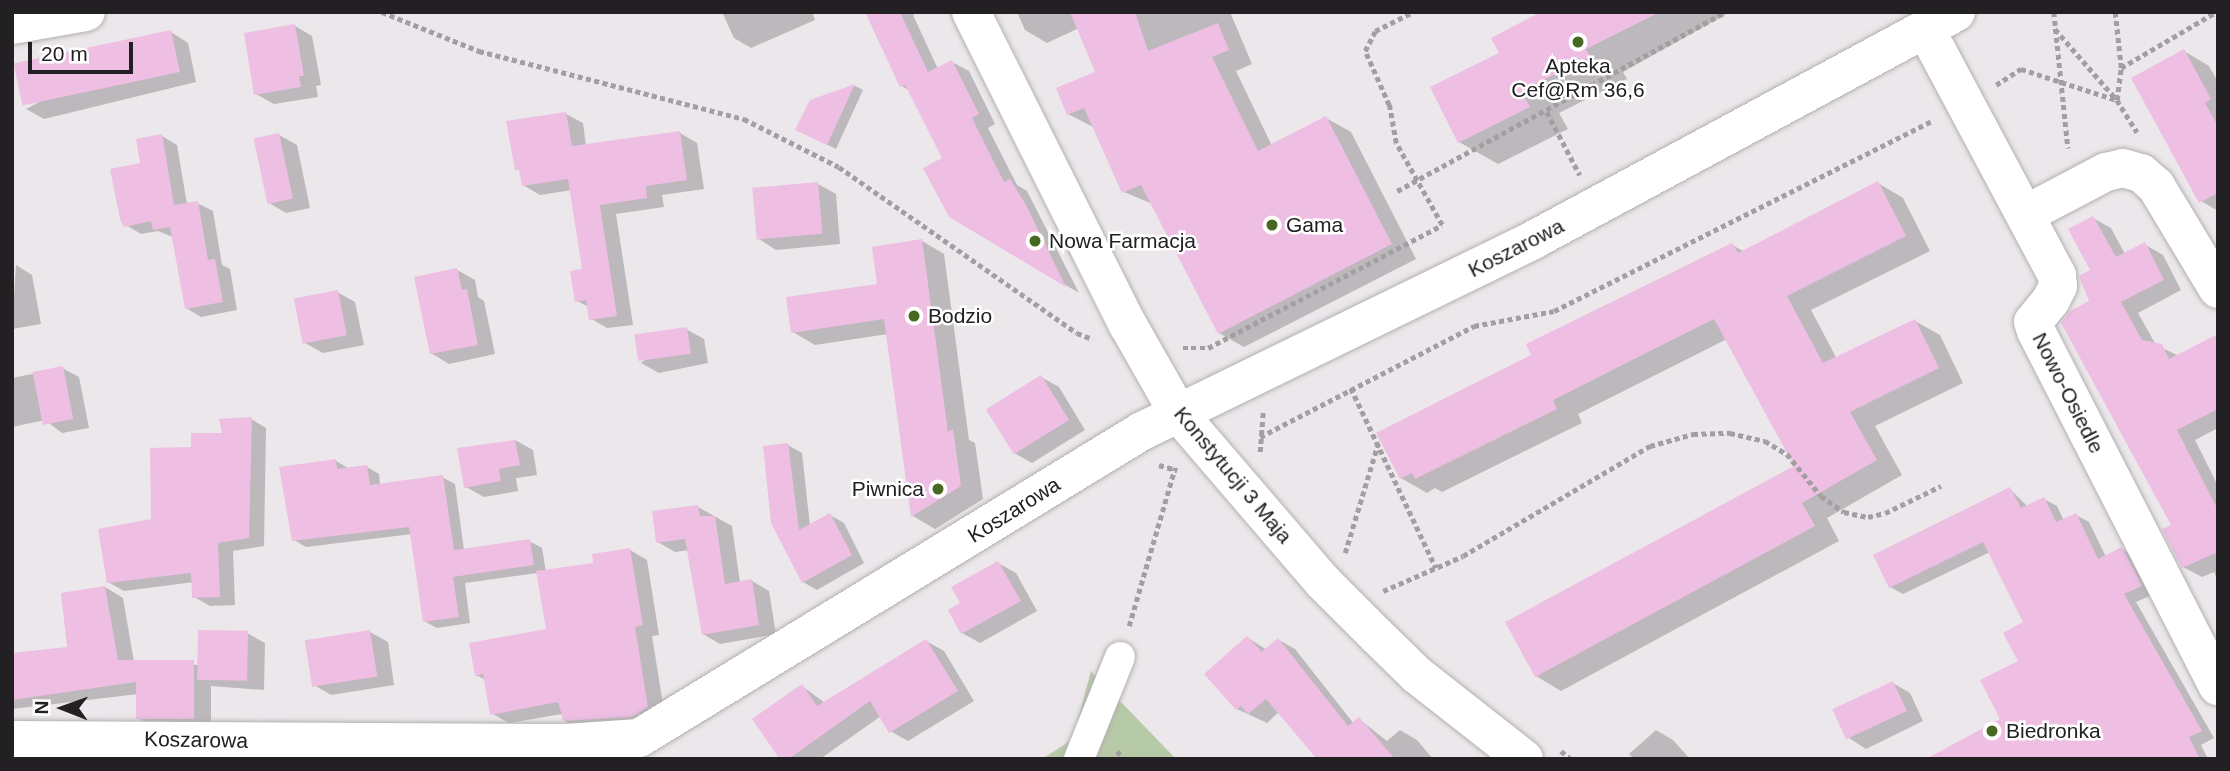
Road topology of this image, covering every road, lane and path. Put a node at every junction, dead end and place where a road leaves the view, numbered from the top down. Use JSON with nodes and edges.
{"nodes":[{"id":1,"x":86,"y":12,"type":"edge"},
{"id":2,"x":382,"y":12,"type":"edge"},
{"id":3,"x":971,"y":12,"type":"edge"},
{"id":4,"x":1413,"y":12,"type":"edge"},
{"id":5,"x":1725,"y":12,"type":"edge"},
{"id":6,"x":2054,"y":12,"type":"edge"},
{"id":7,"x":2115,"y":12,"type":"edge"},
{"id":8,"x":2216,"y":12,"type":"edge"},
{"id":9,"x":1941,"y":21,"type":"edge"},
{"id":10,"x":12,"y":25,"type":"edge"},
{"id":11,"x":2121,"y":68,"type":"junction"},
{"id":12,"x":2060,"y":82,"type":"junction"},
{"id":13,"x":1967,"y":103,"type":"junction"},
{"id":14,"x":1547,"y":112,"type":"junction"},
{"id":15,"x":2067,"y":148,"type":"dead end"},
{"id":16,"x":1417,"y":181,"type":"junction"},
{"id":17,"x":1397,"y":191,"type":"dead end"},
{"id":18,"x":1596,"y":207,"type":"junction"},
{"id":19,"x":2026,"y":214,"type":"junction"},
{"id":20,"x":2218,"y":289,"type":"edge"},
{"id":21,"x":1092,"y":328,"type":"dead end"},
{"id":22,"x":1231,"y":337,"type":"dead end"},
{"id":23,"x":1351,"y":387,"type":"junction"},
{"id":24,"x":1178,"y":413,"type":"junction"},
{"id":25,"x":1260,"y":437,"type":"dead end"},
{"id":26,"x":1378,"y":444,"type":"junction"},
{"id":27,"x":1152,"y":464,"type":"dead end"},
{"id":28,"x":1175,"y":468,"type":"junction"},
{"id":29,"x":1182,"y":474,"type":"dead end"},
{"id":30,"x":1941,"y":486,"type":"dead end"},
{"id":31,"x":1344,"y":557,"type":"dead end"},
{"id":32,"x":1436,"y":568,"type":"junction"},
{"id":33,"x":1356,"y":614,"type":"junction"},
{"id":34,"x":1119,"y":657,"type":"joint"},
{"id":35,"x":2218,"y":686,"type":"edge"},
{"id":36,"x":12,"y":740,"type":"edge"},
{"id":37,"x":1079,"y":759,"type":"edge"},
{"id":38,"x":1524,"y":759,"type":"edge"}],
"edges":[{"from":1,"to":10,"type":"street"},
{"from":2,"to":21,"type":"path"},
{"from":3,"to":24,"type":"street","name":"Konstytucji 3 Maja"},
{"from":4,"to":16,"type":"path"},
{"from":5,"to":14,"type":"path"},
{"from":6,"to":12,"type":"path"},
{"from":7,"to":11,"type":"path"},
{"from":8,"to":11,"type":"path"},
{"from":9,"to":13,"type":"street","name":"Nowo-Osiedle"},
{"from":9,"to":18,"type":"street","name":"Koszarowa"},
{"from":11,"to":12,"type":"path"},
{"from":12,"to":13,"type":"path"},
{"from":12,"to":15,"type":"path"},
{"from":13,"to":19,"type":"street","name":"Nowo-Osiedle"},
{"from":13,"to":23,"type":"path"},
{"from":14,"to":16,"type":"path"},
{"from":14,"to":18,"type":"path"},
{"from":16,"to":17,"type":"path"},
{"from":16,"to":22,"type":"path"},
{"from":18,"to":24,"type":"street","name":"Koszarowa"},
{"from":19,"to":20,"type":"street"},
{"from":19,"to":35,"type":"street","name":"Nowo-Osiedle"},
{"from":23,"to":25,"type":"path"},
{"from":23,"to":26,"type":"path"},
{"from":24,"to":33,"type":"street","name":"Konstytucji 3 Maja"},
{"from":24,"to":36,"type":"street","name":"Koszarowa"},
{"from":26,"to":31,"type":"path"},
{"from":26,"to":32,"type":"path"},
{"from":27,"to":28,"type":"path"},
{"from":28,"to":29,"type":"path"},
{"from":28,"to":34,"type":"path"},
{"from":30,"to":32,"type":"path"},
{"from":32,"to":33,"type":"path"},
{"from":33,"to":38,"type":"street","name":"Konstytucji 3 Maja"},
{"from":34,"to":37,"type":"street"}]}
